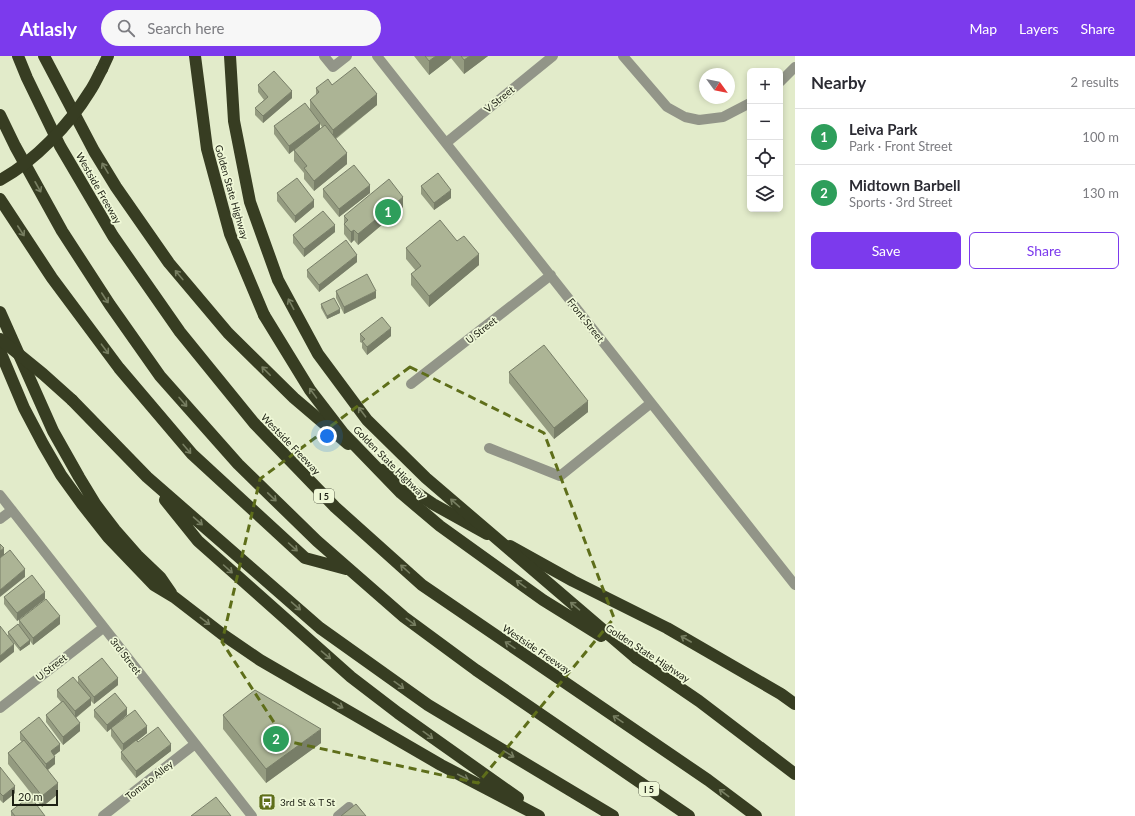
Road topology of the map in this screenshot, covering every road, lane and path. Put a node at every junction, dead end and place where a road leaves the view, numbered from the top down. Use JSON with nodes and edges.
{"nodes":[{"id":1,"x":18,"y":56,"type":"edge"},
{"id":2,"x":44,"y":56,"type":"edge"},
{"id":3,"x":108,"y":56,"type":"edge"},
{"id":4,"x":195,"y":56,"type":"edge"},
{"id":5,"x":230,"y":56,"type":"edge"},
{"id":6,"x":324,"y":56,"type":"edge"},
{"id":7,"x":347,"y":56,"type":"edge"},
{"id":8,"x":377,"y":56,"type":"edge"},
{"id":9,"x":553,"y":56,"type":"edge"},
{"id":10,"x":624,"y":56,"type":"edge"},
{"id":11,"x":795,"y":67,"type":"edge"},
{"id":12,"x":783,"y":79,"type":"edge"},
{"id":13,"x":748,"y":104,"type":"edge"},
{"id":14,"x":0,"y":115,"type":"edge"},
{"id":15,"x":446,"y":142,"type":"junction"},
{"id":16,"x":0,"y":180,"type":"edge"},
{"id":17,"x":0,"y":199,"type":"edge"},
{"id":18,"x":550,"y":275,"type":"junction"},
{"id":19,"x":0,"y":312,"type":"edge"},
{"id":20,"x":0,"y":339,"type":"edge"},
{"id":21,"x":0,"y":352,"type":"edge"},
{"id":22,"x":411,"y":384,"type":"dead end"},
{"id":23,"x":651,"y":403,"type":"junction"},
{"id":24,"x":489,"y":448,"type":"dead end"},
{"id":25,"x":147,"y":477,"type":"junction"},
{"id":26,"x":0,"y":495,"type":"edge"},
{"id":27,"x":12,"y":510,"type":"junction"},
{"id":28,"x":0,"y":519,"type":"edge"},
{"id":29,"x":349,"y":570,"type":"junction"},
{"id":30,"x":795,"y":585,"type":"edge"},
{"id":31,"x":174,"y":597,"type":"junction"},
{"id":32,"x":103,"y":628,"type":"junction"},
{"id":33,"x":636,"y":658,"type":"junction"},
{"id":34,"x":699,"y":701,"type":"junction"},
{"id":35,"x":795,"y":704,"type":"edge"},
{"id":36,"x":0,"y":708,"type":"edge"},
{"id":37,"x":195,"y":744,"type":"junction"},
{"id":38,"x":795,"y":766,"type":"edge"},
{"id":39,"x":795,"y":774,"type":"edge"},
{"id":40,"x":349,"y":808,"type":"edge"},
{"id":41,"x":103,"y":816,"type":"edge"},
{"id":42,"x":252,"y":816,"type":"edge"},
{"id":43,"x":338,"y":816,"type":"edge"},
{"id":44,"x":538,"y":816,"type":"edge"},
{"id":45,"x":543,"y":816,"type":"edge"},
{"id":46,"x":613,"y":816,"type":"edge"},
{"id":47,"x":688,"y":816,"type":"edge"},
{"id":48,"x":756,"y":816,"type":"edge"}],
"edges":[{"from":48,"to":1,"type":"highway","name":"Westside Freeway","number":"I 5","one_way":true},
{"from":35,"to":2,"type":"highway","one_way":true},
{"from":3,"to":16,"type":"highway","bridge":true},
{"from":33,"to":4,"type":"highway","name":"Golden State Highway","one_way":true,"bridge":true},
{"from":33,"to":5,"type":"highway","one_way":true,"bridge":true},
{"from":6,"to":7,"type":"street"},
{"from":8,"to":15,"type":"street","name":"Front Street"},
{"from":9,"to":15,"type":"street","name":"V Street"},
{"from":10,"to":13,"type":"street"},
{"from":11,"to":12,"type":"street"},
{"from":14,"to":29,"type":"highway","number":"I 5","one_way":true},
{"from":15,"to":18,"type":"street","name":"Front Street"},
{"from":17,"to":29,"type":"highway","one_way":true},
{"from":18,"to":22,"type":"street","name":"U Street"},
{"from":18,"to":23,"type":"street","name":"Front Street"},
{"from":19,"to":31,"type":"highway"},
{"from":20,"to":25,"type":"highway","bridge":true},
{"from":21,"to":31,"type":"highway"},
{"from":23,"to":24,"type":"street"},
{"from":23,"to":30,"type":"street","name":"Front Street"},
{"from":25,"to":45,"type":"highway","one_way":true},
{"from":25,"to":46,"type":"highway","one_way":true},
{"from":26,"to":27,"type":"street","name":"3rd Street"},
{"from":27,"to":28,"type":"street"},
{"from":27,"to":32,"type":"street","name":"3rd Street"},
{"from":29,"to":47,"type":"highway","number":"I 5","one_way":true},
{"from":31,"to":44,"type":"highway","one_way":true},
{"from":32,"to":36,"type":"street","name":"U Street"},
{"from":32,"to":37,"type":"street","name":"3rd Street"},
{"from":33,"to":34,"type":"highway","name":"Golden State Highway"},
{"from":34,"to":38,"type":"highway"},
{"from":34,"to":39,"type":"highway","name":"Golden State Highway"},
{"from":37,"to":41,"type":"street","name":"Tomato Alley"},
{"from":37,"to":42,"type":"street","name":"3rd Street"},
{"from":40,"to":43,"type":"street"}]}
